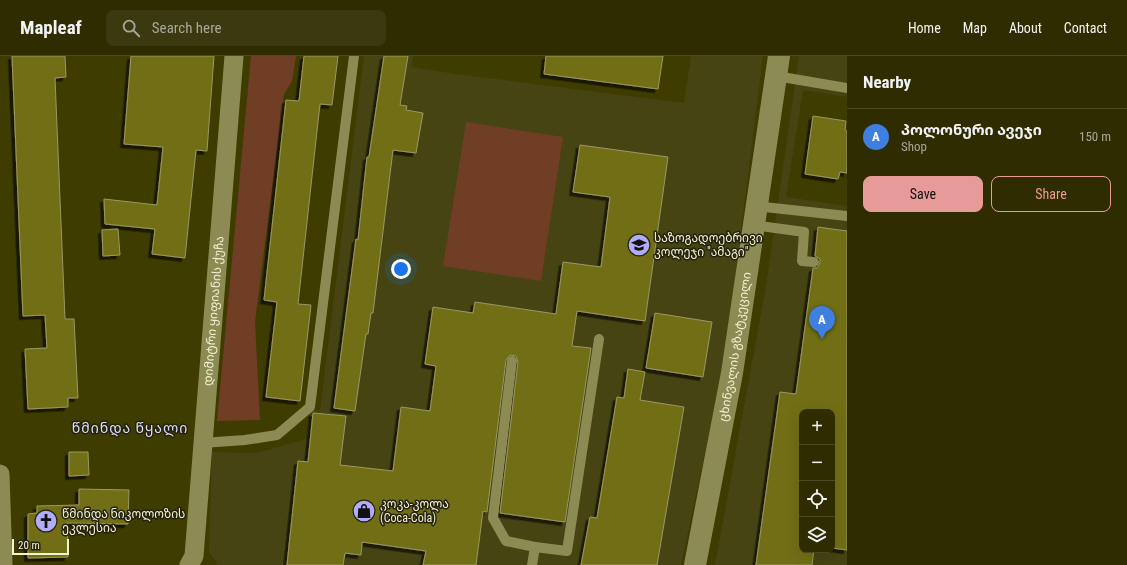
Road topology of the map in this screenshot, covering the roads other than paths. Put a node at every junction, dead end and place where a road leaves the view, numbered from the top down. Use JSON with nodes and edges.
{"nodes":[{"id":1,"x":234,"y":56,"type":"edge"},
{"id":2,"x":354,"y":56,"type":"edge"},
{"id":3,"x":777,"y":66,"type":"edge"},
{"id":4,"x":847,"y":88,"type":"edge"},
{"id":5,"x":755,"y":216,"type":"junction"},
{"id":6,"x":847,"y":216,"type":"edge"},
{"id":7,"x":814,"y":262,"type":"dead end"},
{"id":8,"x":599,"y":339,"type":"dead end"},
{"id":9,"x":512,"y":360,"type":"dead end"},
{"id":10,"x":202,"y":443,"type":"junction"},
{"id":11,"x":0,"y":474,"type":"edge"},
{"id":12,"x":535,"y":547,"type":"junction"},
{"id":13,"x":3,"y":565,"type":"edge"},
{"id":14,"x":189,"y":565,"type":"edge"},
{"id":15,"x":532,"y":565,"type":"edge"},
{"id":16,"x":695,"y":565,"type":"edge"}],
"edges":[{"from":1,"to":10,"type":"street","name":"დიმიტრი ყიფიანის ქუჩა"},
{"from":2,"to":10,"type":"lane"},
{"from":3,"to":4,"type":"lane"},
{"from":3,"to":5,"type":"main road","name":"ცხინვალის გზატკეცილი"},
{"from":5,"to":6,"type":"lane"},
{"from":5,"to":7,"type":"lane"},
{"from":5,"to":16,"type":"main road","name":"ცხინვალის გზატკეცილი"},
{"from":8,"to":12,"type":"lane"},
{"from":9,"to":12,"type":"lane"},
{"from":10,"to":14,"type":"street","name":"დიმიტრი ყიფიანის ქუჩა"},
{"from":11,"to":13,"type":"street"},
{"from":12,"to":15,"type":"lane"}]}
